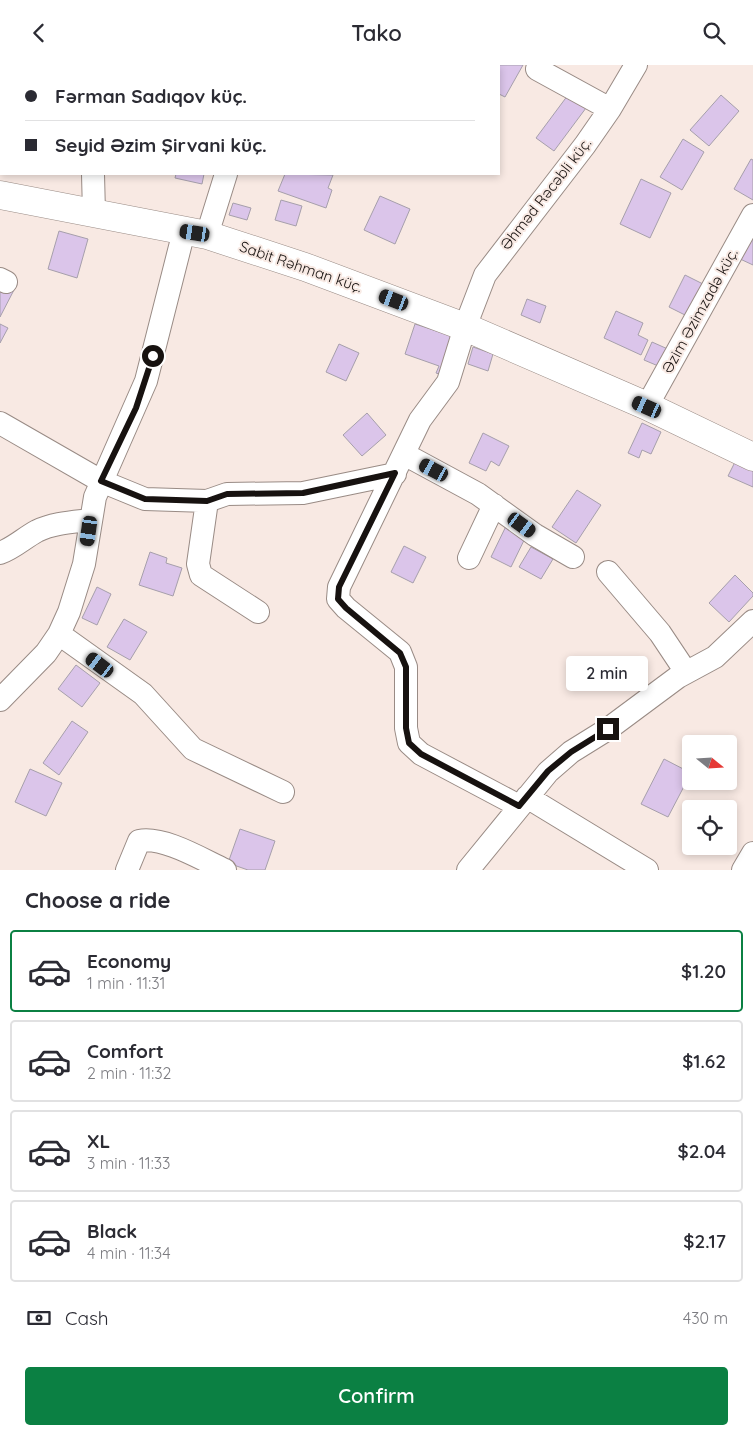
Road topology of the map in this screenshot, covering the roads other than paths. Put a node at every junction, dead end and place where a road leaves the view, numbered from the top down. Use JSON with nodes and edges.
{"nodes":[{"id":1,"x":636,"y":65,"type":"edge"},
{"id":2,"x":537,"y":69,"type":"dead end"},
{"id":3,"x":610,"y":109,"type":"junction"},
{"id":4,"x":93,"y":175,"type":"edge"},
{"id":5,"x":225,"y":175,"type":"edge"},
{"id":6,"x":0,"y":195,"type":"edge"},
{"id":7,"x":94,"y":213,"type":"junction"},
{"id":8,"x":753,"y":215,"type":"edge"},
{"id":9,"x":195,"y":233,"type":"junction"},
{"id":10,"x":465,"y":327,"type":"junction"},
{"id":11,"x":647,"y":407,"type":"junction"},
{"id":12,"x":0,"y":423,"type":"edge"},
{"id":13,"x":753,"y":457,"type":"edge"},
{"id":14,"x":400,"y":464,"type":"junction"},
{"id":15,"x":101,"y":481,"type":"junction"},
{"id":16,"x":207,"y":501,"type":"junction"},
{"id":17,"x":494,"y":505,"type":"junction"},
{"id":18,"x":90,"y":520,"type":"junction"},
{"id":19,"x":0,"y":553,"type":"edge"},
{"id":20,"x":573,"y":557,"type":"dead end"},
{"id":21,"x":469,"y":558,"type":"dead end"},
{"id":22,"x":608,"y":572,"type":"dead end"},
{"id":23,"x":258,"y":611,"type":"dead end"},
{"id":24,"x":753,"y":621,"type":"edge"},
{"id":25,"x":60,"y":634,"type":"junction"},
{"id":26,"x":686,"y":672,"type":"junction"},
{"id":27,"x":0,"y":700,"type":"edge"},
{"id":28,"x":283,"y":792,"type":"dead end"},
{"id":29,"x":523,"y":801,"type":"junction"},
{"id":30,"x":753,"y":853,"type":"edge"},
{"id":31,"x":127,"y":870,"type":"edge"},
{"id":32,"x":226,"y":870,"type":"edge"},
{"id":33,"x":468,"y":870,"type":"edge"},
{"id":34,"x":647,"y":870,"type":"edge"},
{"id":35,"x":743,"y":870,"type":"edge"}],
"edges":[{"from":1,"to":3,"type":"street","name":"Əhməd Rəcəbli küç."},
{"from":2,"to":3,"type":"street"},
{"from":3,"to":10,"type":"street","name":"Əhməd Rəcəbli küç."},
{"from":4,"to":7,"type":"street"},
{"from":5,"to":9,"type":"street"},
{"from":6,"to":7,"type":"main road","name":"Sabit Rəhman küç."},
{"from":7,"to":9,"type":"main road","name":"Sabit Rəhman küç."},
{"from":8,"to":11,"type":"street","name":"Əzim Əzimzadə küç."},
{"from":9,"to":10,"type":"main road","name":"Sabit Rəhman küç."},
{"from":9,"to":15,"type":"street"},
{"from":10,"to":11,"type":"main road","name":"Sabit Rəhman küç."},
{"from":10,"to":14,"type":"street","name":"Əhməd Rəcəbli küç."},
{"from":11,"to":13,"type":"main road","name":"Sabit Rəhman küç."},
{"from":12,"to":15,"type":"street"},
{"from":14,"to":16,"type":"street"},
{"from":14,"to":17,"type":"street"},
{"from":14,"to":29,"type":"street","name":"Əhməd Rəcəbli küç."},
{"from":15,"to":16,"type":"street"},
{"from":15,"to":18,"type":"street"},
{"from":16,"to":23,"type":"street"},
{"from":17,"to":20,"type":"street"},
{"from":17,"to":21,"type":"street"},
{"from":18,"to":19,"type":"street"},
{"from":18,"to":25,"type":"street"},
{"from":22,"to":26,"type":"street"},
{"from":24,"to":26,"type":"street"},
{"from":25,"to":27,"type":"street"},
{"from":25,"to":28,"type":"street"},
{"from":26,"to":29,"type":"street"},
{"from":29,"to":33,"type":"street"},
{"from":29,"to":34,"type":"street"},
{"from":30,"to":35,"type":"street"},
{"from":31,"to":32,"type":"street"}]}
